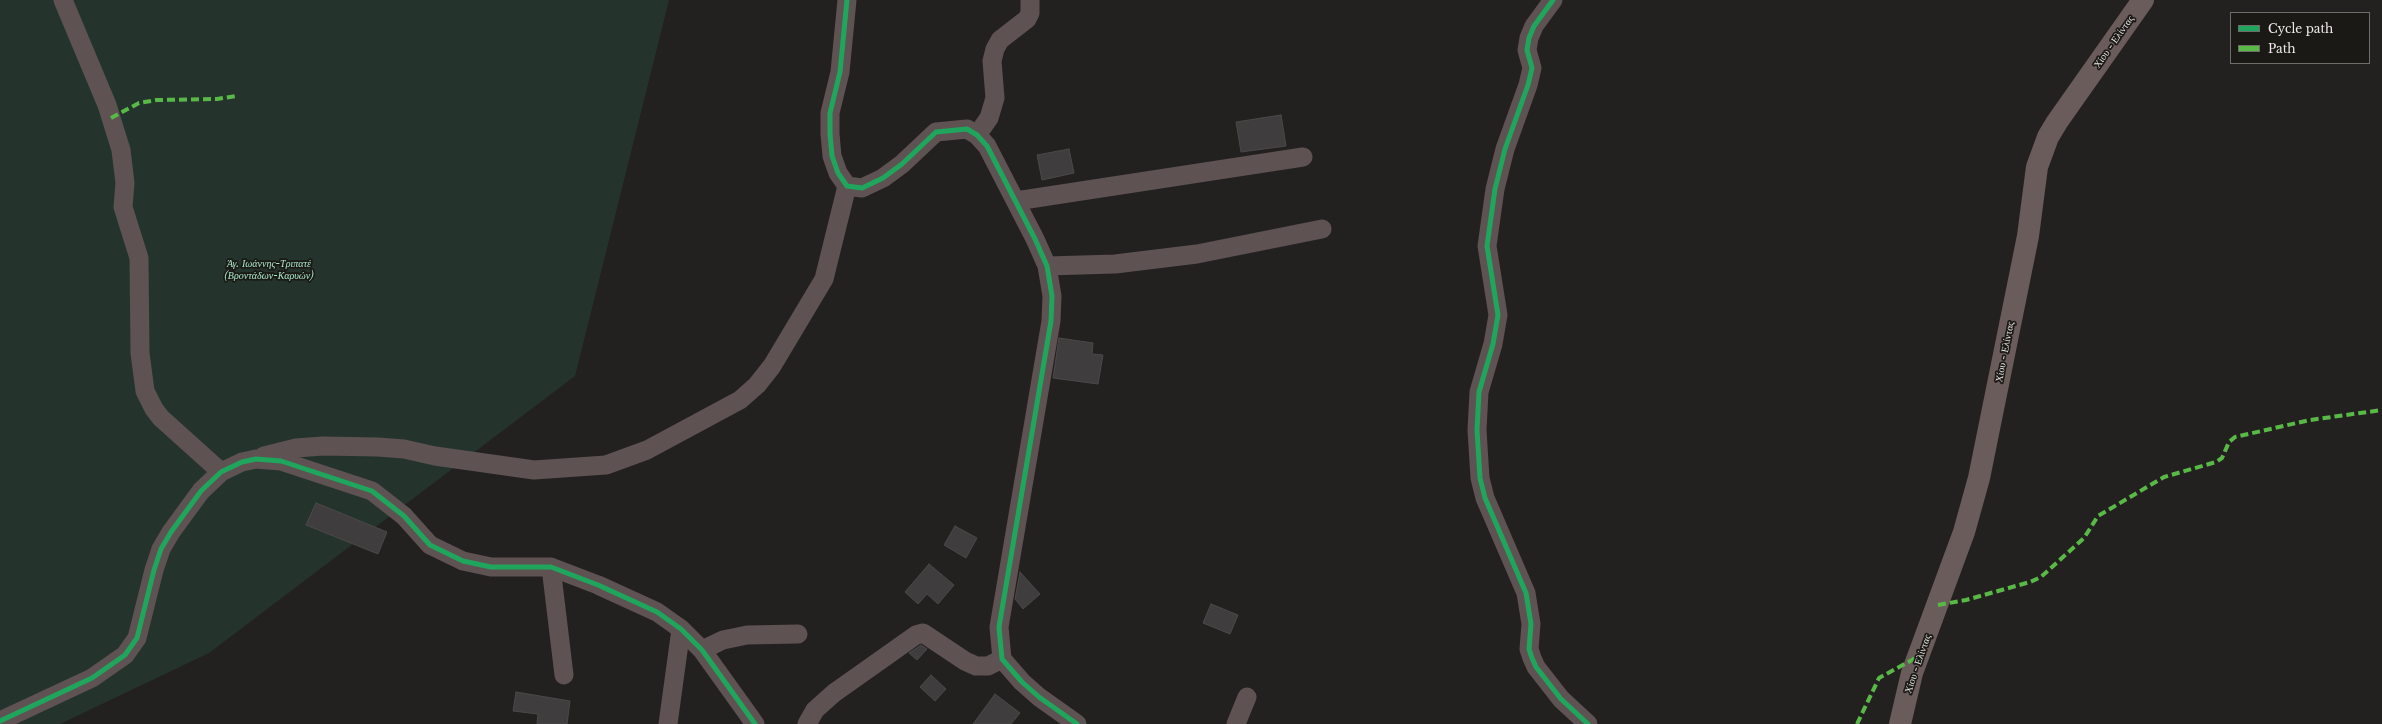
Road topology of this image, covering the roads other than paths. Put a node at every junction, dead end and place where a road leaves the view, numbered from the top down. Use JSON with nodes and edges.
{"nodes":[{"id":1,"x":63,"y":0,"type":"edge"},
{"id":2,"x":847,"y":0,"type":"edge"},
{"id":3,"x":1030,"y":0,"type":"edge"},
{"id":4,"x":1553,"y":0,"type":"edge"},
{"id":5,"x":2143,"y":0,"type":"edge"},
{"id":6,"x":977,"y":135,"type":"junction"},
{"id":7,"x":1303,"y":157,"type":"dead end"},
{"id":8,"x":847,"y":186,"type":"junction"},
{"id":9,"x":1016,"y":201,"type":"junction"},
{"id":10,"x":1322,"y":229,"type":"dead end"},
{"id":11,"x":1047,"y":266,"type":"junction"},
{"id":12,"x":256,"y":459,"type":"junction"},
{"id":13,"x":221,"y":472,"type":"junction"},
{"id":14,"x":552,"y":568,"type":"junction"},
{"id":15,"x":681,"y":629,"type":"junction"},
{"id":16,"x":798,"y":634,"type":"dead end"},
{"id":17,"x":702,"y":650,"type":"junction"},
{"id":18,"x":1002,"y":659,"type":"junction"},
{"id":19,"x":564,"y":675,"type":"dead end"},
{"id":20,"x":1248,"y":697,"type":"dead end"},
{"id":21,"x":0,"y":721,"type":"edge"},
{"id":22,"x":668,"y":724,"type":"edge"},
{"id":23,"x":755,"y":724,"type":"edge"},
{"id":24,"x":807,"y":724,"type":"edge"},
{"id":25,"x":1077,"y":724,"type":"edge"},
{"id":26,"x":1236,"y":724,"type":"edge"},
{"id":27,"x":1588,"y":724,"type":"edge"},
{"id":28,"x":1900,"y":724,"type":"edge"}],
"edges":[{"from":1,"to":13,"type":"street"},
{"from":2,"to":8,"type":"street"},
{"from":3,"to":6,"type":"street"},
{"from":4,"to":27,"type":"street"},
{"from":5,"to":28,"type":"main road","name":"Χίου - Ελίντας"},
{"from":6,"to":8,"type":"street"},
{"from":6,"to":9,"type":"street"},
{"from":7,"to":9,"type":"street"},
{"from":8,"to":12,"type":"street"},
{"from":9,"to":11,"type":"street"},
{"from":10,"to":11,"type":"street"},
{"from":11,"to":18,"type":"street"},
{"from":12,"to":13,"type":"street"},
{"from":12,"to":14,"type":"street"},
{"from":13,"to":21,"type":"street"},
{"from":14,"to":15,"type":"street"},
{"from":14,"to":19,"type":"street"},
{"from":15,"to":17,"type":"street"},
{"from":15,"to":22,"type":"street"},
{"from":16,"to":17,"type":"street"},
{"from":17,"to":23,"type":"street"},
{"from":18,"to":24,"type":"street"},
{"from":18,"to":25,"type":"street"},
{"from":20,"to":26,"type":"street"}]}
